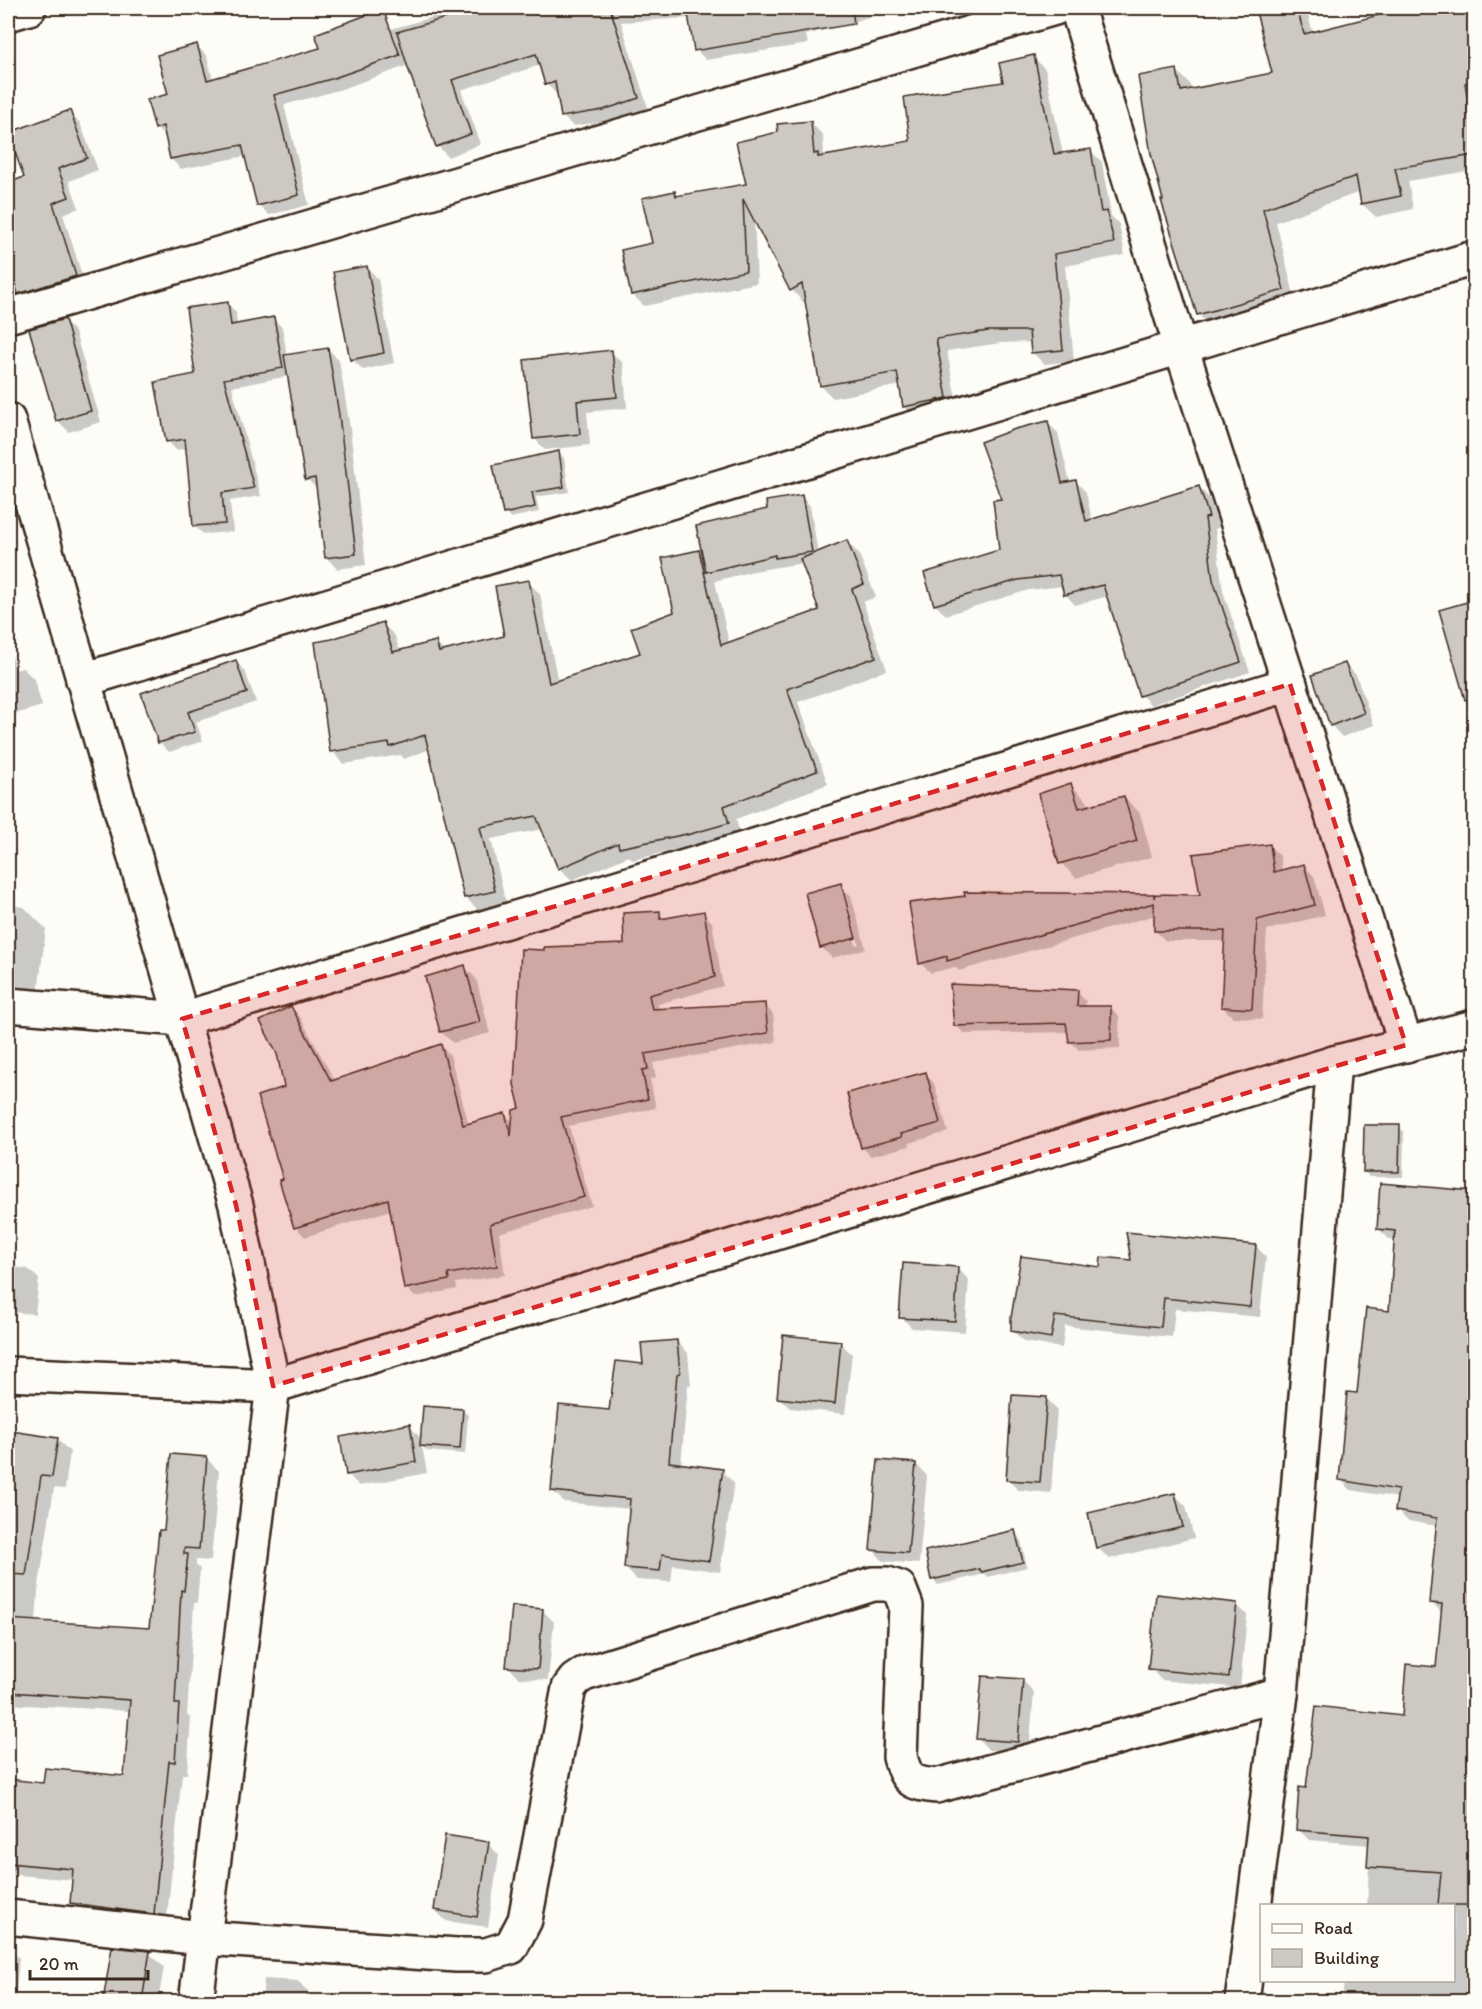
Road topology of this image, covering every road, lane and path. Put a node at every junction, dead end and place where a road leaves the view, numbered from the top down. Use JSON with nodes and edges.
{"nodes":[{"id":1,"x":29,"y":8,"type":"edge"},
{"id":2,"x":1055,"y":8,"type":"edge"},
{"id":3,"x":1077,"y":8,"type":"edge"},
{"id":4,"x":8,"y":14,"type":"edge"},
{"id":5,"x":1474,"y":258,"type":"edge"},
{"id":6,"x":8,"y":316,"type":"edge"},
{"id":7,"x":1181,"y":347,"type":"junction"},
{"id":8,"x":8,"y":420,"type":"edge"},
{"id":9,"x":83,"y":680,"type":"junction"},
{"id":10,"x":1290,"y":684,"type":"junction"},
{"id":11,"x":8,"y":1005,"type":"edge"},
{"id":12,"x":182,"y":1019,"type":"junction"},
{"id":13,"x":1474,"y":1027,"type":"edge"},
{"id":14,"x":1406,"y":1045,"type":"junction"},
{"id":15,"x":1334,"y":1063,"type":"junction"},
{"id":16,"x":8,"y":1374,"type":"edge"},
{"id":17,"x":273,"y":1386,"type":"junction"},
{"id":18,"x":1281,"y":1694,"type":"junction"},
{"id":19,"x":8,"y":1917,"type":"edge"},
{"id":20,"x":203,"y":1938,"type":"junction"},
{"id":21,"x":196,"y":2001,"type":"edge"},
{"id":22,"x":1242,"y":2001,"type":"edge"}],
"edges":[{"from":1,"to":4,"type":"street"},
{"from":2,"to":6,"type":"street"},
{"from":3,"to":7,"type":"street"},
{"from":5,"to":7,"type":"street"},
{"from":7,"to":9,"type":"street"},
{"from":7,"to":10,"type":"street"},
{"from":8,"to":9,"type":"street"},
{"from":9,"to":12,"type":"street"},
{"from":10,"to":12,"type":"street"},
{"from":10,"to":14,"type":"street"},
{"from":11,"to":12,"type":"street"},
{"from":12,"to":17,"type":"street"},
{"from":13,"to":14,"type":"street"},
{"from":14,"to":15,"type":"street"},
{"from":15,"to":17,"type":"street"},
{"from":15,"to":18,"type":"street"},
{"from":16,"to":17,"type":"street"},
{"from":17,"to":20,"type":"street"},
{"from":18,"to":20,"type":"street"},
{"from":18,"to":22,"type":"street"},
{"from":19,"to":20,"type":"street"},
{"from":20,"to":21,"type":"street"}]}
